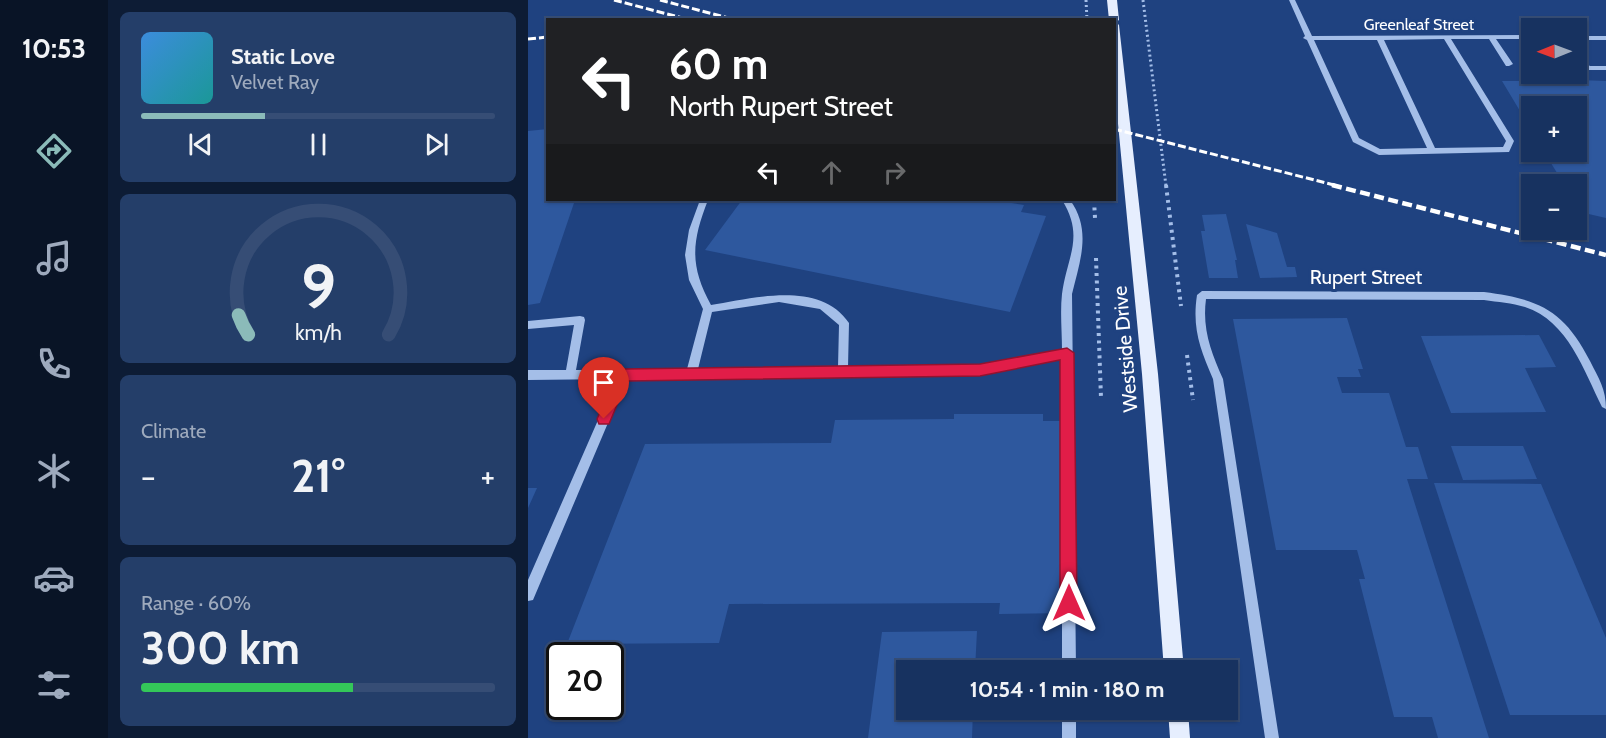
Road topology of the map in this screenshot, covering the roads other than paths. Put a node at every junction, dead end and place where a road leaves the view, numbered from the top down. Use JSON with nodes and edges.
{"nodes":[{"id":1,"x":1112,"y":0,"type":"edge"},
{"id":2,"x":1292,"y":0,"type":"edge"},
{"id":3,"x":1114,"y":18,"type":"edge"},
{"id":4,"x":1307,"y":38,"type":"junction"},
{"id":5,"x":1380,"y":38,"type":"junction"},
{"id":6,"x":1447,"y":38,"type":"junction"},
{"id":7,"x":1491,"y":38,"type":"junction"},
{"id":8,"x":1521,"y":38,"type":"edge"},
{"id":9,"x":1587,"y":38,"type":"edge"},
{"id":10,"x":1606,"y":38,"type":"edge"},
{"id":11,"x":1116,"y":44,"type":"edge"},
{"id":12,"x":1509,"y":64,"type":"dead end"},
{"id":13,"x":1587,"y":67,"type":"edge"},
{"id":14,"x":1606,"y":68,"type":"edge"},
{"id":15,"x":1433,"y":152,"type":"junction"},
{"id":16,"x":704,"y":201,"type":"edge"},
{"id":17,"x":1067,"y":201,"type":"edge"},
{"id":18,"x":708,"y":309,"type":"junction"},
{"id":19,"x":528,"y":325,"type":"edge"},
{"id":20,"x":1067,"y":353,"type":"junction"},
{"id":21,"x":843,"y":372,"type":"junction"},
{"id":22,"x":691,"y":374,"type":"junction"},
{"id":23,"x":528,"y":375,"type":"edge"},
{"id":24,"x":570,"y":375,"type":"junction"},
{"id":25,"x":623,"y":375,"type":"junction"},
{"id":26,"x":1606,"y":404,"type":"edge"},
{"id":27,"x":528,"y":595,"type":"edge"},
{"id":28,"x":1069,"y":660,"type":"edge"},
{"id":29,"x":1173,"y":660,"type":"edge"},
{"id":30,"x":1069,"y":720,"type":"edge"},
{"id":31,"x":1179,"y":720,"type":"edge"},
{"id":32,"x":1070,"y":738,"type":"edge"},
{"id":33,"x":1180,"y":738,"type":"edge"},
{"id":34,"x":1272,"y":738,"type":"edge"}],
"edges":[{"from":1,"to":3,"type":"main road"},
{"from":2,"to":4,"type":"street"},
{"from":4,"to":5,"type":"street","name":"Greenleaf Street"},
{"from":4,"to":15,"type":"street"},
{"from":5,"to":6,"type":"street","name":"Greenleaf Street"},
{"from":5,"to":15,"type":"street"},
{"from":6,"to":7,"type":"street","name":"Greenleaf Street"},
{"from":6,"to":15,"type":"street"},
{"from":7,"to":8,"type":"street","name":"Greenleaf Street"},
{"from":7,"to":12,"type":"street"},
{"from":9,"to":10,"type":"street"},
{"from":11,"to":29,"type":"main road","name":"Westside Drive"},
{"from":13,"to":14,"type":"street"},
{"from":16,"to":18,"type":"street"},
{"from":17,"to":20,"type":"street"},
{"from":18,"to":21,"type":"street"},
{"from":18,"to":22,"type":"street"},
{"from":19,"to":24,"type":"street"},
{"from":20,"to":21,"type":"street"},
{"from":20,"to":28,"type":"street"},
{"from":21,"to":22,"type":"street"},
{"from":22,"to":25,"type":"street"},
{"from":23,"to":24,"type":"street"},
{"from":24,"to":25,"type":"street"},
{"from":25,"to":27,"type":"street"},
{"from":26,"to":34,"type":"street","name":"Rupert Street"},
{"from":30,"to":32,"type":"street"},
{"from":31,"to":33,"type":"main road"}]}
